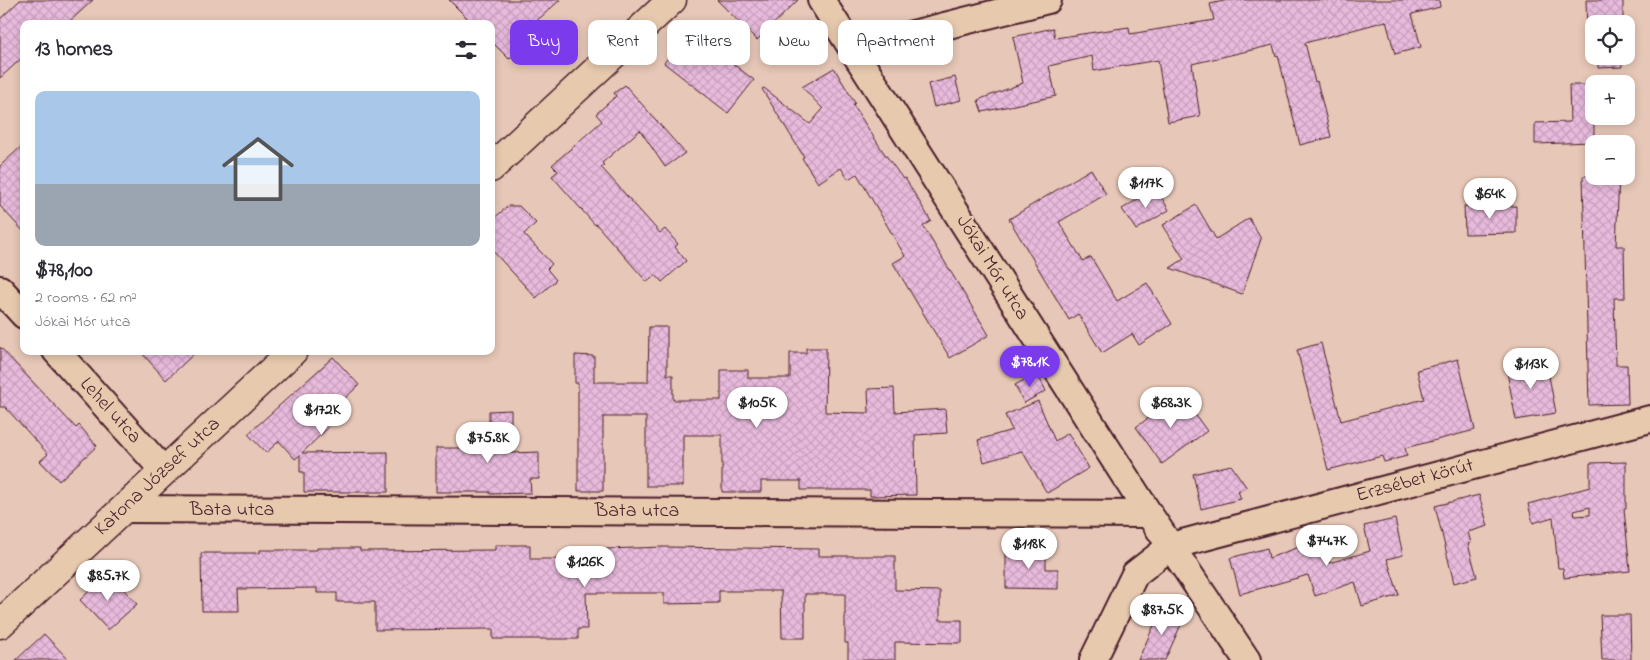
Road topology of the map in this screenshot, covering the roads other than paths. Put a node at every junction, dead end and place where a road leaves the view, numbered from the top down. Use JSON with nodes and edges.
{"nodes":[{"id":1,"x":672,"y":0,"type":"edge"},
{"id":2,"x":821,"y":0,"type":"edge"},
{"id":3,"x":1048,"y":0,"type":"edge"},
{"id":4,"x":953,"y":24,"type":"edge"},
{"id":5,"x":838,"y":26,"type":"edge"},
{"id":6,"x":863,"y":65,"type":"edge"},
{"id":7,"x":495,"y":164,"type":"edge"},
{"id":8,"x":0,"y":289,"type":"edge"},
{"id":9,"x":20,"y":311,"type":"edge"},
{"id":10,"x":60,"y":355,"type":"edge"},
{"id":11,"x":290,"y":355,"type":"edge"},
{"id":12,"x":1650,"y":419,"type":"edge"},
{"id":13,"x":164,"y":471,"type":"junction"},
{"id":14,"x":124,"y":509,"type":"junction"},
{"id":15,"x":1149,"y":514,"type":"junction"},
{"id":16,"x":1171,"y":546,"type":"junction"},
{"id":17,"x":0,"y":624,"type":"edge"},
{"id":18,"x":1093,"y":660,"type":"edge"},
{"id":19,"x":1247,"y":660,"type":"edge"}],
"edges":[{"from":1,"to":7,"type":"main road"},
{"from":2,"to":5,"type":"street","name":"Jókai Mór utca"},
{"from":3,"to":4,"type":"street"},
{"from":6,"to":15,"type":"street","name":"Jókai Mór utca"},
{"from":8,"to":9,"type":"street"},
{"from":10,"to":13,"type":"street","name":"Lehel utca"},
{"from":11,"to":13,"type":"main road","name":"Katona József utca"},
{"from":12,"to":16,"type":"street","name":"Erzsébet körút"},
{"from":13,"to":14,"type":"main road","name":"Katona József utca"},
{"from":14,"to":15,"type":"street","name":"Bata utca"},
{"from":14,"to":17,"type":"main road","name":"Katona József utca"},
{"from":15,"to":16,"type":"street","name":"Jókai Mór utca"},
{"from":16,"to":18,"type":"street","name":"Erzsébet körút"},
{"from":16,"to":19,"type":"street","name":"Jókai Mór utca"}]}
